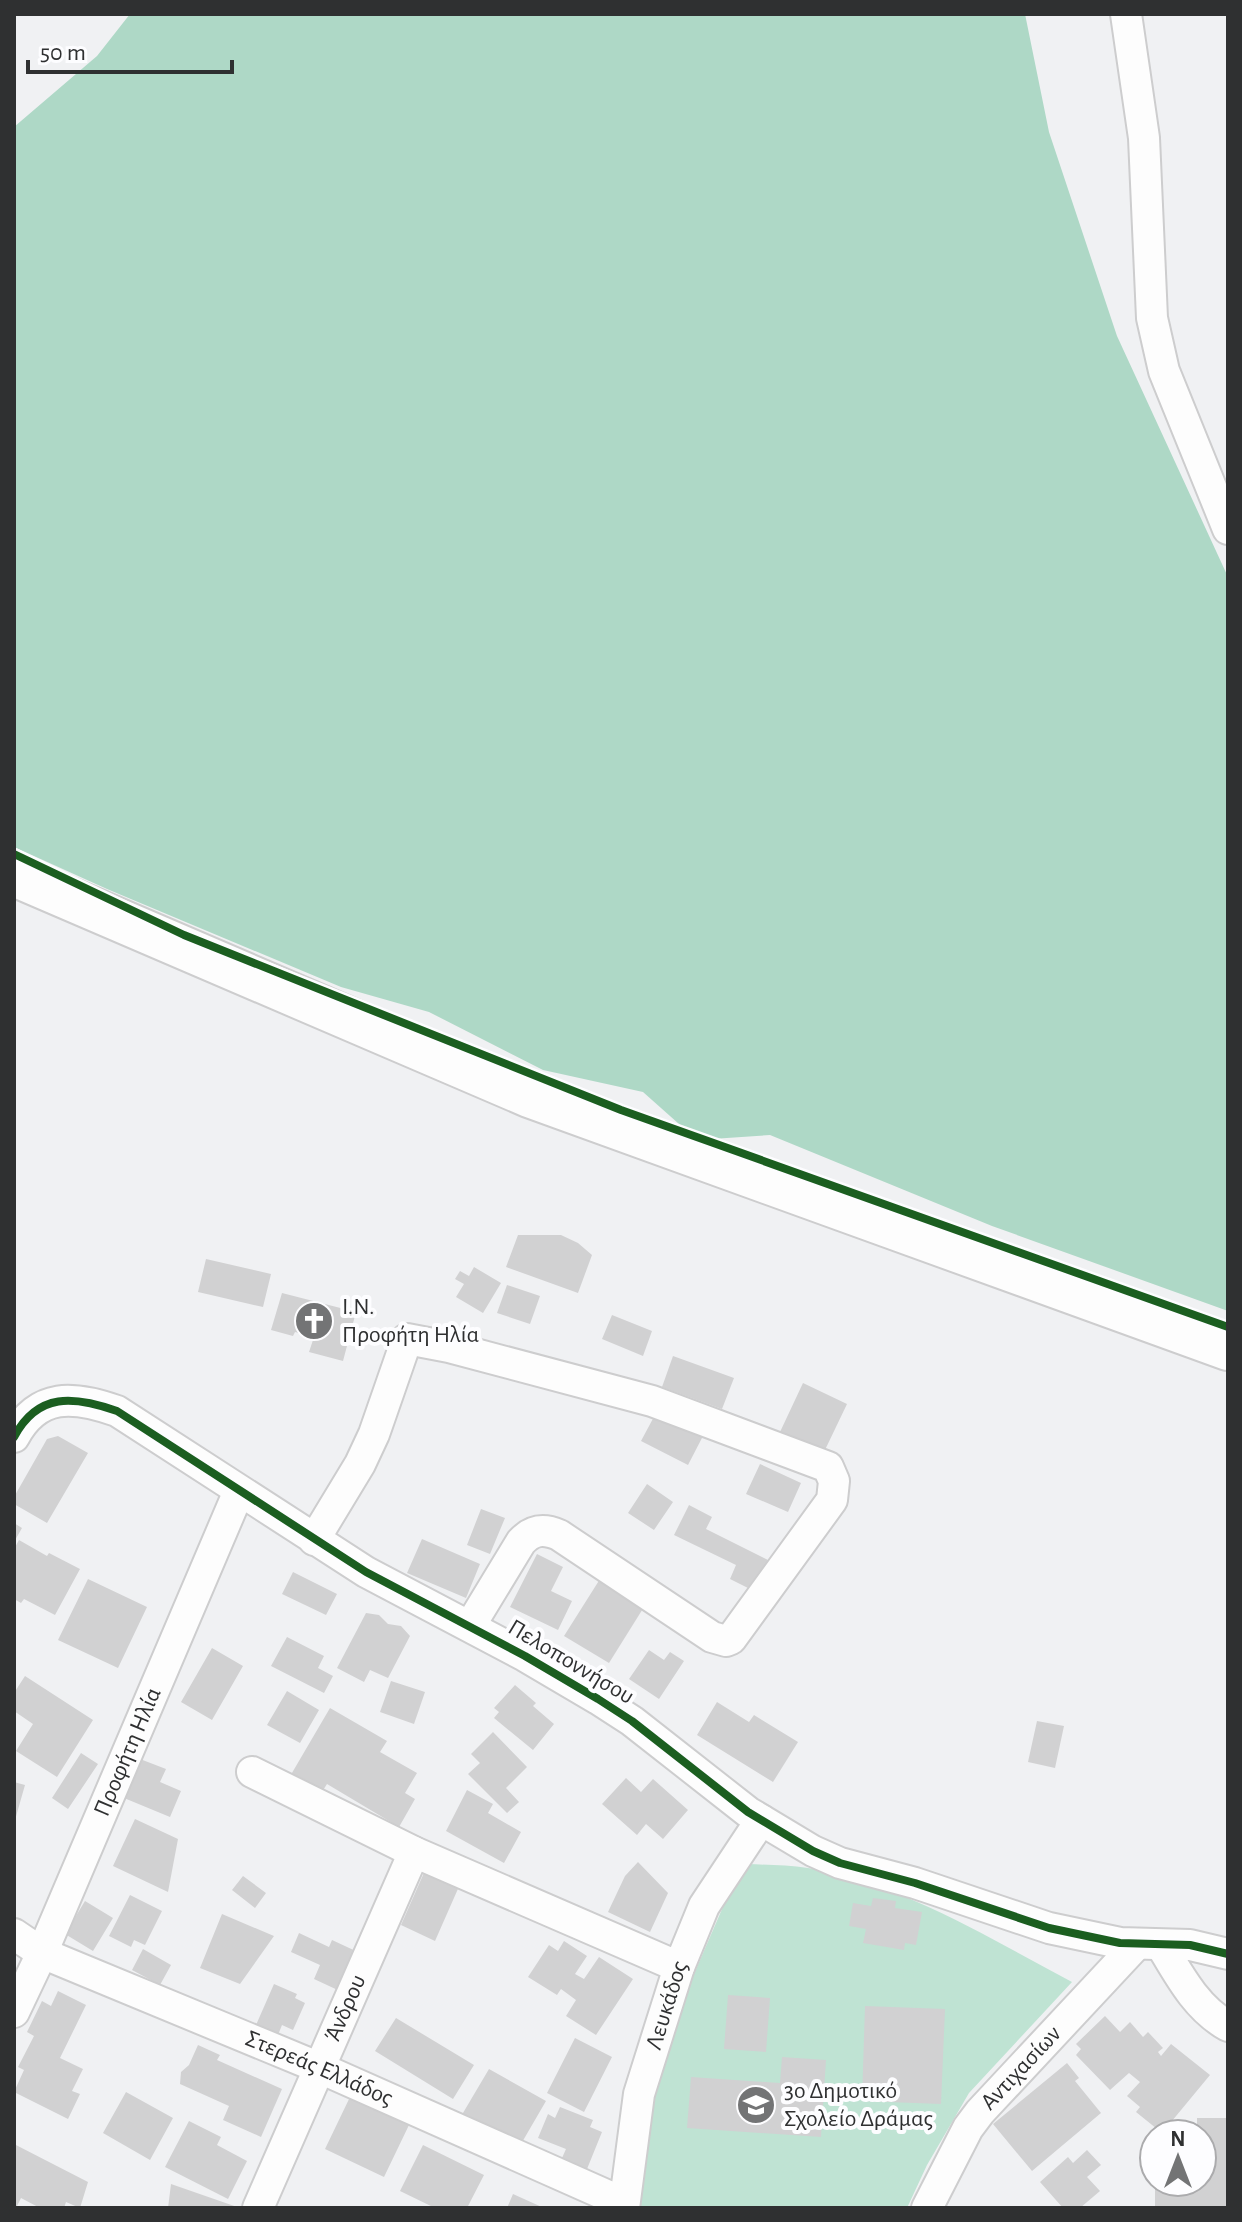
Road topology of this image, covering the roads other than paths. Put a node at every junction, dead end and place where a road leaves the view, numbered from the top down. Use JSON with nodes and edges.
{"nodes":[{"id":1,"x":1126,"y":14,"type":"edge"},
{"id":2,"x":1228,"y":529,"type":"edge"},
{"id":3,"x":14,"y":875,"type":"edge"},
{"id":4,"x":1228,"y":1349,"type":"edge"},
{"id":5,"x":14,"y":1437,"type":"edge"},
{"id":6,"x":239,"y":1491,"type":"junction"},
{"id":7,"x":314,"y":1540,"type":"junction"},
{"id":8,"x":470,"y":1626,"type":"junction"},
{"id":9,"x":252,"y":1772,"type":"dead end"},
{"id":10,"x":761,"y":1820,"type":"junction"},
{"id":11,"x":414,"y":1852,"type":"junction"},
{"id":12,"x":14,"y":1934,"type":"edge"},
{"id":13,"x":1149,"y":1944,"type":"junction"},
{"id":14,"x":42,"y":1953,"type":"junction"},
{"id":15,"x":1228,"y":1954,"type":"edge"},
{"id":16,"x":679,"y":1967,"type":"junction"},
{"id":17,"x":14,"y":2012,"type":"edge"},
{"id":18,"x":1228,"y":2026,"type":"edge"},
{"id":19,"x":320,"y":2068,"type":"junction"},
{"id":20,"x":624,"y":2206,"type":"edge"},
{"id":21,"x":258,"y":2208,"type":"edge"},
{"id":22,"x":927,"y":2208,"type":"edge"}],
"edges":[{"from":1,"to":2,"type":"street"},
{"from":3,"to":4,"type":"street"},
{"from":5,"to":6,"type":"street","name":"Πελοποννήσου"},
{"from":6,"to":7,"type":"street","name":"Πελοποννήσου"},
{"from":6,"to":14,"type":"street","name":"Προφήτη Ηλία"},
{"from":7,"to":8,"type":"street","name":"Πελοποννήσου"},
{"from":7,"to":8,"type":"street"},
{"from":8,"to":10,"type":"street","name":"Πελοποννήσου"},
{"from":9,"to":11,"type":"street"},
{"from":10,"to":13,"type":"street","name":"Πελοποννήσου"},
{"from":10,"to":16,"type":"street","name":"Λευκάδος"},
{"from":11,"to":16,"type":"street"},
{"from":11,"to":19,"type":"street","name":"Άνδρου"},
{"from":12,"to":14,"type":"street","name":"Στερεάς Ελλάδος"},
{"from":13,"to":15,"type":"street","name":"Πελοποννήσου"},
{"from":13,"to":18,"type":"street"},
{"from":13,"to":22,"type":"street","name":"Αντιχασίων"},
{"from":14,"to":17,"type":"street","name":"Προφήτη Ηλία"},
{"from":14,"to":19,"type":"street","name":"Στερεάς Ελλάδος"},
{"from":16,"to":20,"type":"street","name":"Λευκάδος"},
{"from":19,"to":20,"type":"street","name":"Στερεάς Ελλάδος"},
{"from":19,"to":21,"type":"street","name":"Άνδρου"}]}
